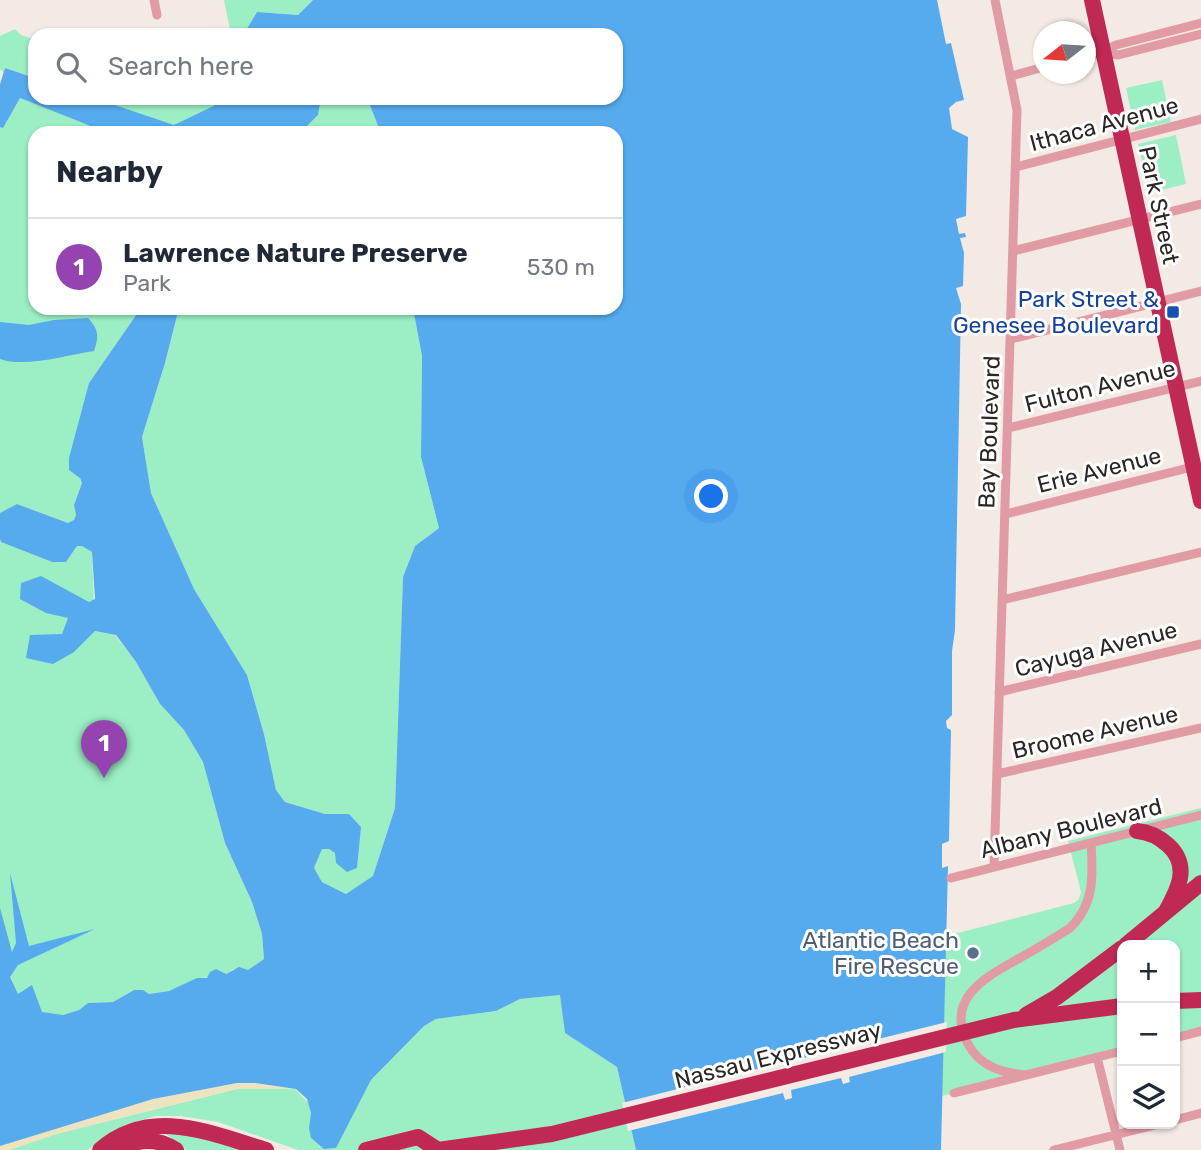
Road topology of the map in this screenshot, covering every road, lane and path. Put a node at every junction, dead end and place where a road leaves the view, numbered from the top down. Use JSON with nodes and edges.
{"nodes":[{"id":1,"x":153,"y":0,"type":"edge"},
{"id":2,"x":995,"y":0,"type":"edge"},
{"id":3,"x":1092,"y":0,"type":"edge"},
{"id":4,"x":157,"y":15,"type":"dead end"},
{"id":5,"x":1201,"y":23,"type":"edge"},
{"id":6,"x":1201,"y":34,"type":"edge"},
{"id":7,"x":1102,"y":52,"type":"junction"},
{"id":8,"x":1096,"y":54,"type":"edge"},
{"id":9,"x":1033,"y":70,"type":"edge"},
{"id":10,"x":1011,"y":76,"type":"junction"},
{"id":11,"x":1201,"y":119,"type":"edge"},
{"id":12,"x":1122,"y":139,"type":"junction"},
{"id":13,"x":1016,"y":167,"type":"junction"},
{"id":14,"x":1201,"y":204,"type":"edge"},
{"id":15,"x":1139,"y":219,"type":"junction"},
{"id":16,"x":1013,"y":251,"type":"junction"},
{"id":17,"x":1201,"y":291,"type":"edge"},
{"id":18,"x":1157,"y":302,"type":"junction"},
{"id":19,"x":1011,"y":339,"type":"junction"},
{"id":20,"x":1201,"y":381,"type":"edge"},
{"id":21,"x":1177,"y":387,"type":"junction"},
{"id":22,"x":1008,"y":428,"type":"junction"},
{"id":23,"x":1197,"y":466,"type":"edge"},
{"id":24,"x":1201,"y":501,"type":"edge"},
{"id":25,"x":1006,"y":514,"type":"junction"},
{"id":26,"x":1201,"y":552,"type":"edge"},
{"id":27,"x":1002,"y":600,"type":"junction"},
{"id":28,"x":1201,"y":644,"type":"edge"},
{"id":29,"x":999,"y":692,"type":"junction"},
{"id":30,"x":1201,"y":728,"type":"edge"},
{"id":31,"x":998,"y":774,"type":"junction"},
{"id":32,"x":1201,"y":815,"type":"edge"},
{"id":33,"x":1137,"y":831,"type":"junction"},
{"id":34,"x":1091,"y":843,"type":"junction"},
{"id":35,"x":995,"y":867,"type":"junction"},
{"id":36,"x":951,"y":878,"type":"dead end"},
{"id":37,"x":1201,"y":883,"type":"edge"},
{"id":38,"x":1165,"y":912,"type":"junction"},
{"id":39,"x":1150,"y":926,"type":"junction"},
{"id":40,"x":1133,"y":940,"type":"edge"},
{"id":41,"x":1140,"y":940,"type":"edge"},
{"id":42,"x":1117,"y":952,"type":"edge"},
{"id":43,"x":1117,"y":1007,"type":"edge"},
{"id":44,"x":1014,"y":1020,"type":"junction"},
{"id":45,"x":1201,"y":1031,"type":"edge"},
{"id":46,"x":1180,"y":1037,"type":"edge"},
{"id":47,"x":1117,"y":1052,"type":"edge"},
{"id":48,"x":1097,"y":1057,"type":"junction"},
{"id":49,"x":1027,"y":1074,"type":"junction"},
{"id":50,"x":954,"y":1093,"type":"dead end"},
{"id":51,"x":1201,"y":1113,"type":"edge"},
{"id":52,"x":1180,"y":1119,"type":"edge"},
{"id":53,"x":1138,"y":1129,"type":"edge"},
{"id":54,"x":552,"y":1134,"type":"junction"},
{"id":55,"x":1116,"y":1134,"type":"junction"},
{"id":56,"x":100,"y":1150,"type":"edge"},
{"id":57,"x":118,"y":1150,"type":"edge"},
{"id":58,"x":176,"y":1150,"type":"edge"},
{"id":59,"x":266,"y":1150,"type":"edge"},
{"id":60,"x":366,"y":1150,"type":"edge"},
{"id":61,"x":389,"y":1150,"type":"edge"},
{"id":62,"x":416,"y":1150,"type":"edge"},
{"id":63,"x":438,"y":1150,"type":"edge"},
{"id":64,"x":514,"y":1150,"type":"edge"},
{"id":65,"x":1054,"y":1150,"type":"edge"},
{"id":66,"x":1120,"y":1150,"type":"edge"}],
"edges":[{"from":1,"to":4,"type":"street"},
{"from":2,"to":10,"type":"street","name":"Bay Boulevard"},
{"from":3,"to":7,"type":"highway","name":"Park Street"},
{"from":5,"to":7,"type":"street"},
{"from":6,"to":7,"type":"street"},
{"from":7,"to":8,"type":"street"},
{"from":7,"to":12,"type":"highway","name":"Park Street"},
{"from":9,"to":10,"type":"street"},
{"from":10,"to":13,"type":"street","name":"Bay Boulevard"},
{"from":11,"to":12,"type":"street","name":"Ithaca Avenue"},
{"from":12,"to":13,"type":"street","name":"Ithaca Avenue"},
{"from":12,"to":15,"type":"highway","name":"Park Street"},
{"from":13,"to":16,"type":"street","name":"Bay Boulevard"},
{"from":14,"to":15,"type":"street"},
{"from":15,"to":16,"type":"street"},
{"from":15,"to":18,"type":"highway","name":"Park Street"},
{"from":16,"to":19,"type":"street","name":"Bay Boulevard"},
{"from":17,"to":18,"type":"street"},
{"from":18,"to":19,"type":"street"},
{"from":18,"to":21,"type":"highway","name":"Park Street"},
{"from":19,"to":22,"type":"street","name":"Bay Boulevard"},
{"from":20,"to":21,"type":"street","name":"Fulton Avenue"},
{"from":21,"to":22,"type":"street","name":"Fulton Avenue"},
{"from":21,"to":23,"type":"highway","name":"Park Street"},
{"from":22,"to":25,"type":"street","name":"Bay Boulevard"},
{"from":23,"to":24,"type":"highway","name":"Park Street"},
{"from":23,"to":25,"type":"street","name":"Erie Avenue"},
{"from":25,"to":27,"type":"street","name":"Bay Boulevard"},
{"from":26,"to":27,"type":"street"},
{"from":27,"to":29,"type":"street","name":"Bay Boulevard"},
{"from":28,"to":29,"type":"street","name":"Cayuga Avenue"},
{"from":29,"to":31,"type":"street","name":"Bay Boulevard"},
{"from":30,"to":31,"type":"street","name":"Broome Avenue"},
{"from":31,"to":35,"type":"street","name":"Bay Boulevard"},
{"from":32,"to":33,"type":"street","name":"Albany Boulevard"},
{"from":33,"to":34,"type":"street","name":"Albany Boulevard"},
{"from":33,"to":38,"type":"highway"},
{"from":34,"to":35,"type":"street","name":"Albany Boulevard"},
{"from":34,"to":49,"type":"street"},
{"from":35,"to":36,"type":"street","name":"Albany Boulevard"},
{"from":37,"to":38,"type":"highway","name":"Nassau Expressway"},
{"from":38,"to":39,"type":"highway","name":"Nassau Expressway"},
{"from":39,"to":40,"type":"highway","name":"Nassau Expressway"},
{"from":39,"to":41,"type":"highway"},
{"from":42,"to":44,"type":"highway","name":"Nassau Expressway"},
{"from":43,"to":44,"type":"highway","name":"Nassau Expressway"},
{"from":44,"to":54,"type":"highway","name":"Nassau Expressway"},
{"from":45,"to":46,"type":"street"},
{"from":47,"to":48,"type":"street"},
{"from":48,"to":49,"type":"street"},
{"from":48,"to":55,"type":"street"},
{"from":49,"to":50,"type":"street"},
{"from":51,"to":52,"type":"street"},
{"from":53,"to":55,"type":"street"},
{"from":54,"to":63,"type":"highway","name":"Nassau Expressway"},
{"from":54,"to":64,"type":"highway","name":"Nassau Expressway"},
{"from":55,"to":65,"type":"street"},
{"from":55,"to":66,"type":"street"},
{"from":56,"to":59,"type":"highway"},
{"from":57,"to":58,"type":"highway"},
{"from":60,"to":63,"type":"highway"},
{"from":61,"to":63,"type":"highway"},
{"from":62,"to":63,"type":"highway"}]}
